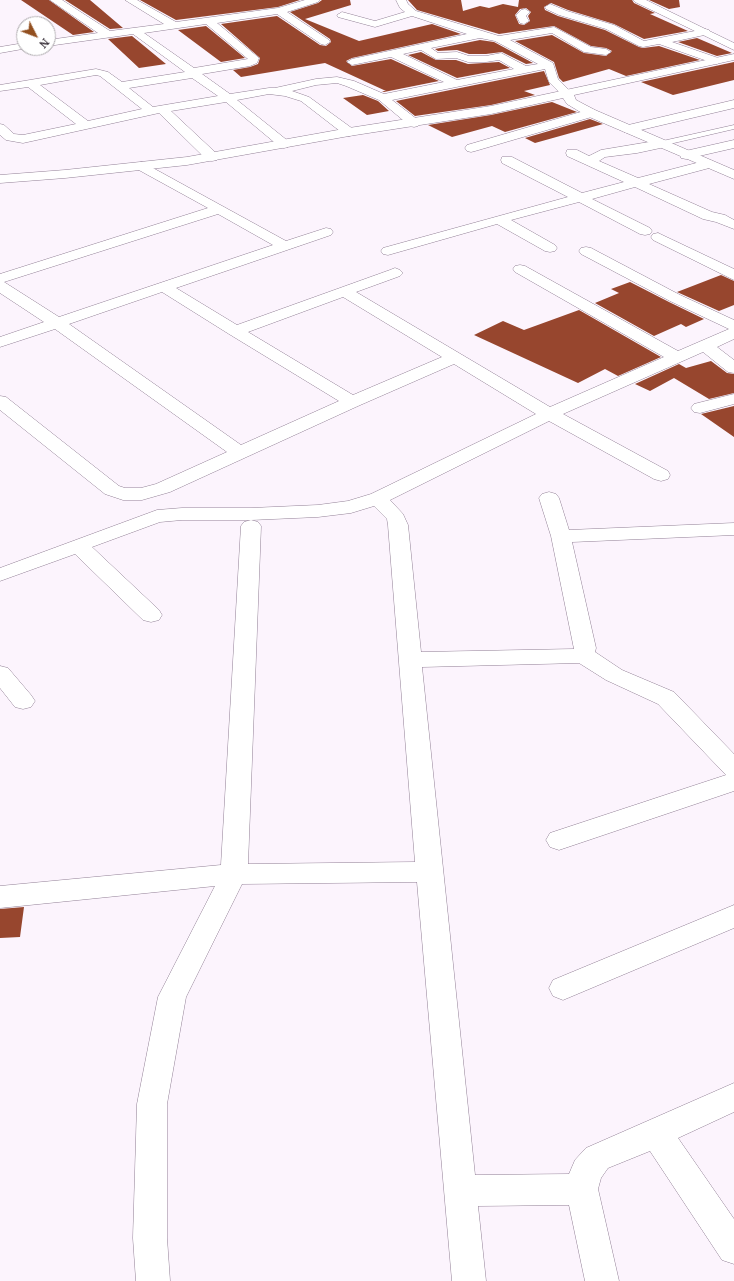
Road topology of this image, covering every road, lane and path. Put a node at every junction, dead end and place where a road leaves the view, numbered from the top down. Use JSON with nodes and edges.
{"nodes":[{"id":1,"x":55,"y":0,"type":"edge"},
{"id":2,"x":130,"y":0,"type":"edge"},
{"id":3,"x":638,"y":0,"type":"edge"},
{"id":4,"x":309,"y":1,"type":"edge"},
{"id":5,"x":419,"y":2,"type":"dead end"},
{"id":6,"x":406,"y":6,"type":"edge"},
{"id":7,"x":279,"y":11,"type":"junction"},
{"id":8,"x":342,"y":15,"type":"dead end"},
{"id":9,"x":547,"y":16,"type":"dead end"},
{"id":10,"x":527,"y":17,"type":"dead end"},
{"id":11,"x":430,"y":18,"type":"junction"},
{"id":12,"x":207,"y":20,"type":"junction"},
{"id":13,"x":174,"y":25,"type":"junction"},
{"id":14,"x":391,"y":29,"type":"dead end"},
{"id":15,"x":135,"y":31,"type":"junction"},
{"id":16,"x":705,"y":32,"type":"junction"},
{"id":17,"x":478,"y":34,"type":"junction"},
{"id":18,"x":108,"y":35,"type":"junction"},
{"id":19,"x":630,"y":37,"type":"junction"},
{"id":20,"x":498,"y":39,"type":"junction"},
{"id":21,"x":660,"y":41,"type":"junction"},
{"id":22,"x":56,"y":42,"type":"edge"},
{"id":23,"x":326,"y":42,"type":"dead end"},
{"id":24,"x":421,"y":46,"type":"junction"},
{"id":25,"x":16,"y":47,"type":"edge"},
{"id":26,"x":734,"y":47,"type":"edge"},
{"id":27,"x":630,"y":49,"type":"dead end"},
{"id":28,"x":0,"y":50,"type":"edge"},
{"id":29,"x":588,"y":50,"type":"junction"},
{"id":30,"x":606,"y":52,"type":"dead end"},
{"id":31,"x":392,"y":53,"type":"junction"},
{"id":32,"x":578,"y":56,"type":"dead end"},
{"id":33,"x":734,"y":57,"type":"edge"},
{"id":34,"x":717,"y":61,"type":"junction"},
{"id":35,"x":352,"y":62,"type":"dead end"},
{"id":36,"x":549,"y":65,"type":"junction"},
{"id":37,"x":525,"y":70,"type":"junction"},
{"id":38,"x":192,"y":73,"type":"junction"},
{"id":39,"x":30,"y":83,"type":"junction"},
{"id":40,"x":454,"y":83,"type":"junction"},
{"id":41,"x":120,"y":86,"type":"junction"},
{"id":42,"x":0,"y":88,"type":"edge"},
{"id":43,"x":275,"y":92,"type":"junction"},
{"id":44,"x":567,"y":94,"type":"junction"},
{"id":45,"x":228,"y":98,"type":"junction"},
{"id":46,"x":382,"y":98,"type":"junction"},
{"id":47,"x":734,"y":104,"type":"edge"},
{"id":48,"x":156,"y":110,"type":"junction"},
{"id":49,"x":591,"y":114,"type":"junction"},
{"id":50,"x":414,"y":122,"type":"junction"},
{"id":51,"x":86,"y":126,"type":"junction"},
{"id":52,"x":734,"y":127,"type":"edge"},
{"id":53,"x":0,"y":128,"type":"edge"},
{"id":54,"x":628,"y":129,"type":"junction"},
{"id":55,"x":349,"y":132,"type":"junction"},
{"id":56,"x":284,"y":144,"type":"junction"},
{"id":57,"x":660,"y":144,"type":"junction"},
{"id":58,"x":734,"y":144,"type":"edge"},
{"id":59,"x":471,"y":148,"type":"dead end"},
{"id":60,"x":572,"y":153,"type":"dead end"},
{"id":61,"x":686,"y":155,"type":"junction"},
{"id":62,"x":212,"y":157,"type":"junction"},
{"id":63,"x":507,"y":160,"type":"dead end"},
{"id":64,"x":590,"y":161,"type":"junction"},
{"id":65,"x":708,"y":164,"type":"junction"},
{"id":66,"x":142,"y":166,"type":"junction"},
{"id":67,"x":734,"y":175,"type":"edge"},
{"id":68,"x":0,"y":179,"type":"edge"},
{"id":69,"x":635,"y":183,"type":"junction"},
{"id":70,"x":582,"y":197,"type":"junction"},
{"id":71,"x":220,"y":209,"type":"junction"},
{"id":72,"x":499,"y":219,"type":"junction"},
{"id":73,"x":734,"y":225,"type":"edge"},
{"id":74,"x":326,"y":232,"type":"dead end"},
{"id":75,"x":285,"y":246,"type":"junction"},
{"id":76,"x":550,"y":248,"type":"dead end"},
{"id":77,"x":388,"y":251,"type":"dead end"},
{"id":78,"x":586,"y":251,"type":"dead end"},
{"id":79,"x":520,"y":269,"type":"dead end"},
{"id":80,"x":395,"y":273,"type":"dead end"},
{"id":81,"x":734,"y":275,"type":"edge"},
{"id":82,"x":0,"y":279,"type":"edge"},
{"id":83,"x":0,"y":286,"type":"edge"},
{"id":84,"x":164,"y":287,"type":"junction"},
{"id":85,"x":343,"y":291,"type":"junction"},
{"id":86,"x":57,"y":323,"type":"junction"},
{"id":87,"x":734,"y":326,"type":"edge"},
{"id":88,"x":235,"y":331,"type":"junction"},
{"id":89,"x":734,"y":333,"type":"edge"},
{"id":90,"x":0,"y":342,"type":"edge"},
{"id":91,"x":704,"y":345,"type":"junction"},
{"id":92,"x":454,"y":358,"type":"junction"},
{"id":93,"x":676,"y":358,"type":"junction"},
{"id":94,"x":734,"y":368,"type":"edge"},
{"id":95,"x":734,"y":399,"type":"edge"},
{"id":96,"x":352,"y":402,"type":"junction"},
{"id":97,"x":3,"y":407,"type":"edge"},
{"id":98,"x":700,"y":408,"type":"dead end"},
{"id":99,"x":549,"y":414,"type":"junction"},
{"id":100,"x":240,"y":453,"type":"junction"},
{"id":101,"x":661,"y":475,"type":"dead end"},
{"id":102,"x":142,"y":494,"type":"junction"},
{"id":103,"x":378,"y":498,"type":"junction"},
{"id":104,"x":549,"y":498,"type":"dead end"},
{"id":105,"x":157,"y":516,"type":"junction"},
{"id":106,"x":251,"y":526,"type":"dead end"},
{"id":107,"x":734,"y":529,"type":"edge"},
{"id":108,"x":561,"y":536,"type":"junction"},
{"id":109,"x":78,"y":545,"type":"junction"},
{"id":110,"x":0,"y":575,"type":"edge"},
{"id":111,"x":151,"y":615,"type":"dead end"},
{"id":112,"x":583,"y":654,"type":"junction"},
{"id":113,"x":409,"y":660,"type":"junction"},
{"id":114,"x":0,"y":674,"type":"edge"},
{"id":115,"x":24,"y":701,"type":"dead end"},
{"id":116,"x":734,"y":769,"type":"edge"},
{"id":117,"x":734,"y":782,"type":"edge"},
{"id":118,"x":559,"y":840,"type":"dead end"},
{"id":119,"x":429,"y":872,"type":"junction"},
{"id":120,"x":234,"y":874,"type":"junction"},
{"id":121,"x":0,"y":897,"type":"edge"},
{"id":122,"x":734,"y":916,"type":"edge"},
{"id":123,"x":563,"y":988,"type":"dead end"},
{"id":124,"x":734,"y":1097,"type":"edge"},
{"id":125,"x":656,"y":1133,"type":"junction"},
{"id":126,"x":582,"y":1189,"type":"junction"},
{"id":127,"x":460,"y":1191,"type":"junction"},
{"id":128,"x":734,"y":1248,"type":"edge"},
{"id":129,"x":153,"y":1281,"type":"edge"},
{"id":130,"x":469,"y":1281,"type":"edge"},
{"id":131,"x":602,"y":1281,"type":"edge"}],
"edges":[{"from":1,"to":18,"type":"street"},
{"from":2,"to":13,"type":"street"},
{"from":3,"to":16,"type":"street"},
{"from":4,"to":7,"type":"street"},
{"from":5,"to":6,"type":"street"},
{"from":6,"to":8,"type":"street"},
{"from":6,"to":11,"type":"street"},
{"from":7,"to":12,"type":"street"},
{"from":7,"to":23,"type":"street"},
{"from":9,"to":19,"type":"street"},
{"from":10,"to":20,"type":"street"},
{"from":11,"to":14,"type":"street"},
{"from":11,"to":17,"type":"street"},
{"from":12,"to":13,"type":"street"},
{"from":12,"to":38,"type":"street"},
{"from":13,"to":15,"type":"street"},
{"from":15,"to":18,"type":"street"},
{"from":15,"to":38,"type":"street"},
{"from":16,"to":21,"type":"street"},
{"from":16,"to":26,"type":"street"},
{"from":17,"to":20,"type":"street"},
{"from":17,"to":24,"type":"street"},
{"from":18,"to":22,"type":"street"},
{"from":19,"to":21,"type":"street"},
{"from":19,"to":27,"type":"street"},
{"from":20,"to":29,"type":"street"},
{"from":20,"to":36,"type":"street"},
{"from":21,"to":34,"type":"street"},
{"from":24,"to":31,"type":"street"},
{"from":24,"to":37,"type":"street"},
{"from":25,"to":28,"type":"street"},
{"from":29,"to":30,"type":"street"},
{"from":29,"to":32,"type":"street"},
{"from":31,"to":35,"type":"street"},
{"from":31,"to":40,"type":"street"},
{"from":33,"to":34,"type":"street"},
{"from":34,"to":44,"type":"street"},
{"from":36,"to":37,"type":"street"},
{"from":36,"to":44,"type":"street"},
{"from":37,"to":40,"type":"street"},
{"from":38,"to":41,"type":"street"},
{"from":38,"to":45,"type":"street"},
{"from":39,"to":41,"type":"street"},
{"from":39,"to":42,"type":"street"},
{"from":39,"to":51,"type":"street"},
{"from":40,"to":46,"type":"street"},
{"from":41,"to":48,"type":"street"},
{"from":43,"to":45,"type":"street"},
{"from":43,"to":46,"type":"street"},
{"from":43,"to":55,"type":"street"},
{"from":44,"to":49,"type":"street"},
{"from":44,"to":50,"type":"street"},
{"from":45,"to":48,"type":"street"},
{"from":45,"to":56,"type":"street"},
{"from":46,"to":50,"type":"street"},
{"from":47,"to":54,"type":"street"},
{"from":48,"to":51,"type":"street"},
{"from":48,"to":62,"type":"street"},
{"from":49,"to":54,"type":"street"},
{"from":49,"to":59,"type":"street"},
{"from":50,"to":55,"type":"street"},
{"from":51,"to":53,"type":"street"},
{"from":52,"to":57,"type":"lane"},
{"from":54,"to":57,"type":"street"},
{"from":55,"to":56,"type":"street"},
{"from":56,"to":62,"type":"street"},
{"from":57,"to":61,"type":"street"},
{"from":57,"to":64,"type":"street"},
{"from":58,"to":61,"type":"street"},
{"from":60,"to":64,"type":"street"},
{"from":61,"to":65,"type":"street"},
{"from":62,"to":66,"type":"street"},
{"from":63,"to":70,"type":"street"},
{"from":64,"to":69,"type":"street"},
{"from":65,"to":67,"type":"street"},
{"from":65,"to":69,"type":"street"},
{"from":66,"to":68,"type":"street"},
{"from":66,"to":71,"type":"street"},
{"from":69,"to":70,"type":"street"},
{"from":69,"to":73,"type":"street"},
{"from":70,"to":72,"type":"street"},
{"from":70,"to":81,"type":"street"},
{"from":71,"to":75,"type":"street"},
{"from":71,"to":82,"type":"street"},
{"from":72,"to":76,"type":"street"},
{"from":72,"to":77,"type":"street"},
{"from":74,"to":75,"type":"street"},
{"from":75,"to":84,"type":"street"},
{"from":78,"to":87,"type":"street"},
{"from":79,"to":93,"type":"street"},
{"from":80,"to":85,"type":"street"},
{"from":83,"to":86,"type":"street"},
{"from":84,"to":86,"type":"street"},
{"from":84,"to":88,"type":"street"},
{"from":85,"to":88,"type":"street"},
{"from":85,"to":92,"type":"street"},
{"from":86,"to":90,"type":"street"},
{"from":86,"to":100,"type":"street"},
{"from":88,"to":96,"type":"street"},
{"from":89,"to":91,"type":"street"},
{"from":91,"to":93,"type":"street"},
{"from":91,"to":94,"type":"street"},
{"from":92,"to":96,"type":"street"},
{"from":92,"to":99,"type":"street"},
{"from":93,"to":99,"type":"street"},
{"from":95,"to":98,"type":"street"},
{"from":96,"to":100,"type":"street"},
{"from":97,"to":102,"type":"street"},
{"from":99,"to":101,"type":"street"},
{"from":99,"to":103,"type":"street"},
{"from":100,"to":102,"type":"street"},
{"from":102,"to":105,"type":"street"},
{"from":103,"to":105,"type":"street"},
{"from":103,"to":113,"type":"street"},
{"from":104,"to":108,"type":"street"},
{"from":105,"to":109,"type":"street"},
{"from":106,"to":120,"type":"street"},
{"from":107,"to":108,"type":"street"},
{"from":108,"to":112,"type":"street"},
{"from":109,"to":110,"type":"street"},
{"from":109,"to":111,"type":"street"},
{"from":112,"to":113,"type":"street"},
{"from":112,"to":116,"type":"street"},
{"from":113,"to":119,"type":"street"},
{"from":114,"to":115,"type":"street"},
{"from":117,"to":118,"type":"street"},
{"from":119,"to":120,"type":"street"},
{"from":119,"to":127,"type":"street"},
{"from":120,"to":121,"type":"street"},
{"from":120,"to":129,"type":"street"},
{"from":122,"to":123,"type":"street"},
{"from":124,"to":125,"type":"street"},
{"from":125,"to":126,"type":"street"},
{"from":125,"to":128,"type":"street"},
{"from":126,"to":127,"type":"street"},
{"from":126,"to":131,"type":"street"},
{"from":127,"to":130,"type":"street"}]}
